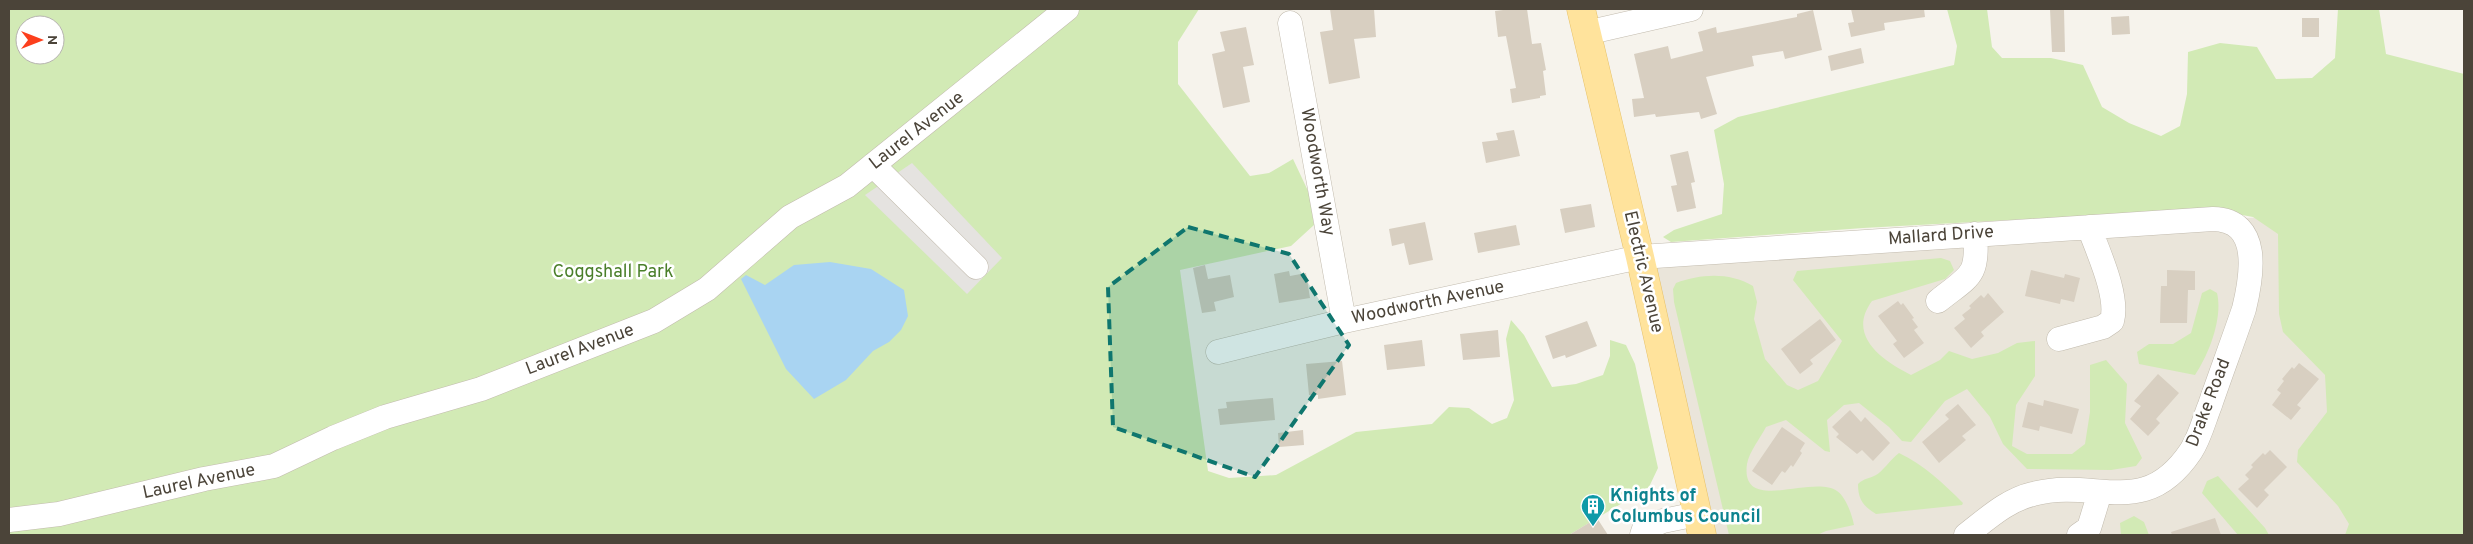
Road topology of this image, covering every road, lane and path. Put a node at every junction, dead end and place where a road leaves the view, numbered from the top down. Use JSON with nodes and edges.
{"nodes":[{"id":1,"x":1067,"y":9,"type":"edge"},
{"id":2,"x":1691,"y":9,"type":"edge"},
{"id":3,"x":1583,"y":21,"type":"edge"},
{"id":4,"x":1290,"y":23,"type":"dead end"},
{"id":5,"x":873,"y":165,"type":"junction"},
{"id":6,"x":2089,"y":227,"type":"junction"},
{"id":7,"x":2240,"y":229,"type":"joint"},
{"id":8,"x":1975,"y":234,"type":"junction"},
{"id":9,"x":1640,"y":257,"type":"junction"},
{"id":10,"x":976,"y":267,"type":"dead end"},
{"id":11,"x":1938,"y":301,"type":"dead end"},
{"id":12,"x":1344,"y":321,"type":"junction"},
{"id":13,"x":2059,"y":339,"type":"dead end"},
{"id":14,"x":1218,"y":352,"type":"dead end"},
{"id":15,"x":2100,"y":492,"type":"junction"},
{"id":16,"x":9,"y":520,"type":"edge"},
{"id":17,"x":1700,"y":524,"type":"edge"},
{"id":18,"x":1991,"y":528,"type":"edge"},
{"id":19,"x":1642,"y":535,"type":"edge"},
{"id":20,"x":1966,"y":535,"type":"edge"},
{"id":21,"x":2079,"y":535,"type":"edge"}],
"edges":[{"from":1,"to":5,"type":"street","name":"Laurel Avenue"},
{"from":2,"to":3,"type":"street"},
{"from":3,"to":9,"type":"main road","name":"Electric Avenue"},
{"from":4,"to":12,"type":"street","name":"Woodworth Way"},
{"from":5,"to":10,"type":"street"},
{"from":5,"to":16,"type":"street","name":"Laurel Avenue"},
{"from":6,"to":7,"type":"street","name":"Mallard Drive"},
{"from":6,"to":8,"type":"street","name":"Mallard Drive"},
{"from":6,"to":13,"type":"street"},
{"from":7,"to":15,"type":"street","name":"Drake Road"},
{"from":8,"to":9,"type":"street","name":"Mallard Drive"},
{"from":8,"to":11,"type":"street"},
{"from":9,"to":12,"type":"street","name":"Woodworth Avenue"},
{"from":9,"to":17,"type":"main road","name":"Electric Avenue"},
{"from":12,"to":14,"type":"street","name":"Woodworth Avenue"},
{"from":15,"to":18,"type":"street","name":"Drake Road"},
{"from":15,"to":21,"type":"street"},
{"from":17,"to":19,"type":"street"},
{"from":18,"to":20,"type":"street","name":"Drake Road"}]}
